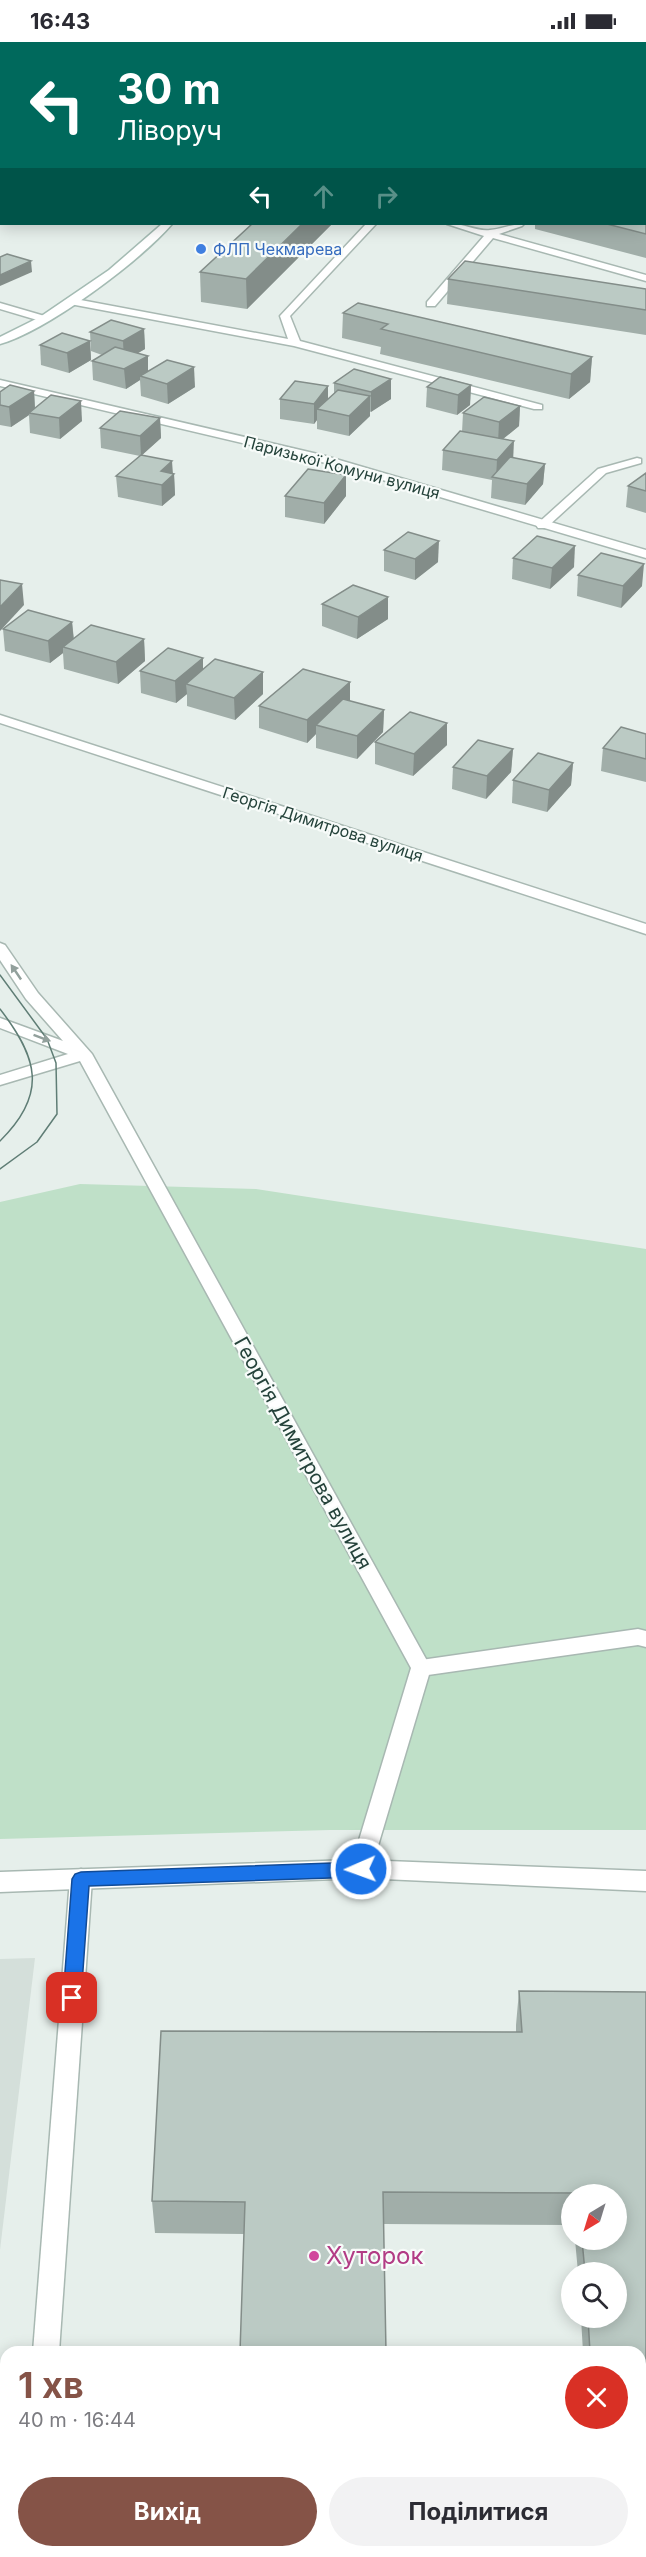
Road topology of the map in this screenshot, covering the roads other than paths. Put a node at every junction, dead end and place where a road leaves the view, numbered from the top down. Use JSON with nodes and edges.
{"nodes":[{"id":1,"x":165,"y":225,"type":"edge"},
{"id":2,"x":370,"y":225,"type":"edge"},
{"id":3,"x":456,"y":225,"type":"edge"},
{"id":4,"x":516,"y":225,"type":"edge"},
{"id":5,"x":492,"y":233,"type":"junction"},
{"id":6,"x":646,"y":278,"type":"edge"},
{"id":7,"x":70,"y":301,"type":"junction"},
{"id":8,"x":431,"y":304,"type":"dead end"},
{"id":9,"x":0,"y":306,"type":"edge"},
{"id":10,"x":44,"y":319,"type":"junction"},
{"id":11,"x":0,"y":342,"type":"edge"},
{"id":12,"x":295,"y":343,"type":"junction"},
{"id":13,"x":0,"y":383,"type":"edge"},
{"id":14,"x":538,"y":407,"type":"dead end"},
{"id":15,"x":637,"y":462,"type":"dead end"},
{"id":16,"x":542,"y":525,"type":"junction"},
{"id":17,"x":646,"y":554,"type":"edge"},
{"id":18,"x":0,"y":719,"type":"edge"},
{"id":19,"x":646,"y":929,"type":"edge"},
{"id":20,"x":0,"y":948,"type":"edge"},
{"id":21,"x":0,"y":1023,"type":"edge"},
{"id":22,"x":84,"y":1054,"type":"junction"},
{"id":23,"x":0,"y":1080,"type":"edge"},
{"id":24,"x":646,"y":1639,"type":"edge"},
{"id":25,"x":421,"y":1668,"type":"junction"},
{"id":26,"x":361,"y":1869,"type":"junction"},
{"id":27,"x":81,"y":1879,"type":"junction"},
{"id":28,"x":646,"y":1881,"type":"edge"},
{"id":29,"x":0,"y":1882,"type":"edge"},
{"id":30,"x":46,"y":2346,"type":"edge"}],
"edges":[{"from":1,"to":7,"type":"street"},
{"from":2,"to":12,"type":"street"},
{"from":3,"to":5,"type":"street"},
{"from":4,"to":5,"type":"street"},
{"from":5,"to":6,"type":"street"},
{"from":5,"to":8,"type":"street"},
{"from":7,"to":10,"type":"street"},
{"from":7,"to":12,"type":"street"},
{"from":9,"to":10,"type":"street"},
{"from":10,"to":11,"type":"street"},
{"from":12,"to":14,"type":"street"},
{"from":13,"to":16,"type":"street","name":"Паризької Комуни вулиця"},
{"from":15,"to":16,"type":"street"},
{"from":16,"to":17,"type":"street","name":"Паризької Комуни вулиця"},
{"from":18,"to":19,"type":"street","name":"Георгія Димитрова вулиця"},
{"from":22,"to":20,"type":"street","name":"Георгія Димитрова вулиця","one_way":true},
{"from":21,"to":22,"type":"street","one_way":true},
{"from":22,"to":23,"type":"street"},
{"from":22,"to":25,"type":"street","name":"Георгія Димитрова вулиця"},
{"from":24,"to":25,"type":"street"},
{"from":25,"to":26,"type":"street"},
{"from":26,"to":27,"type":"street"},
{"from":26,"to":28,"type":"street"},
{"from":27,"to":29,"type":"street"},
{"from":27,"to":30,"type":"street"}]}
